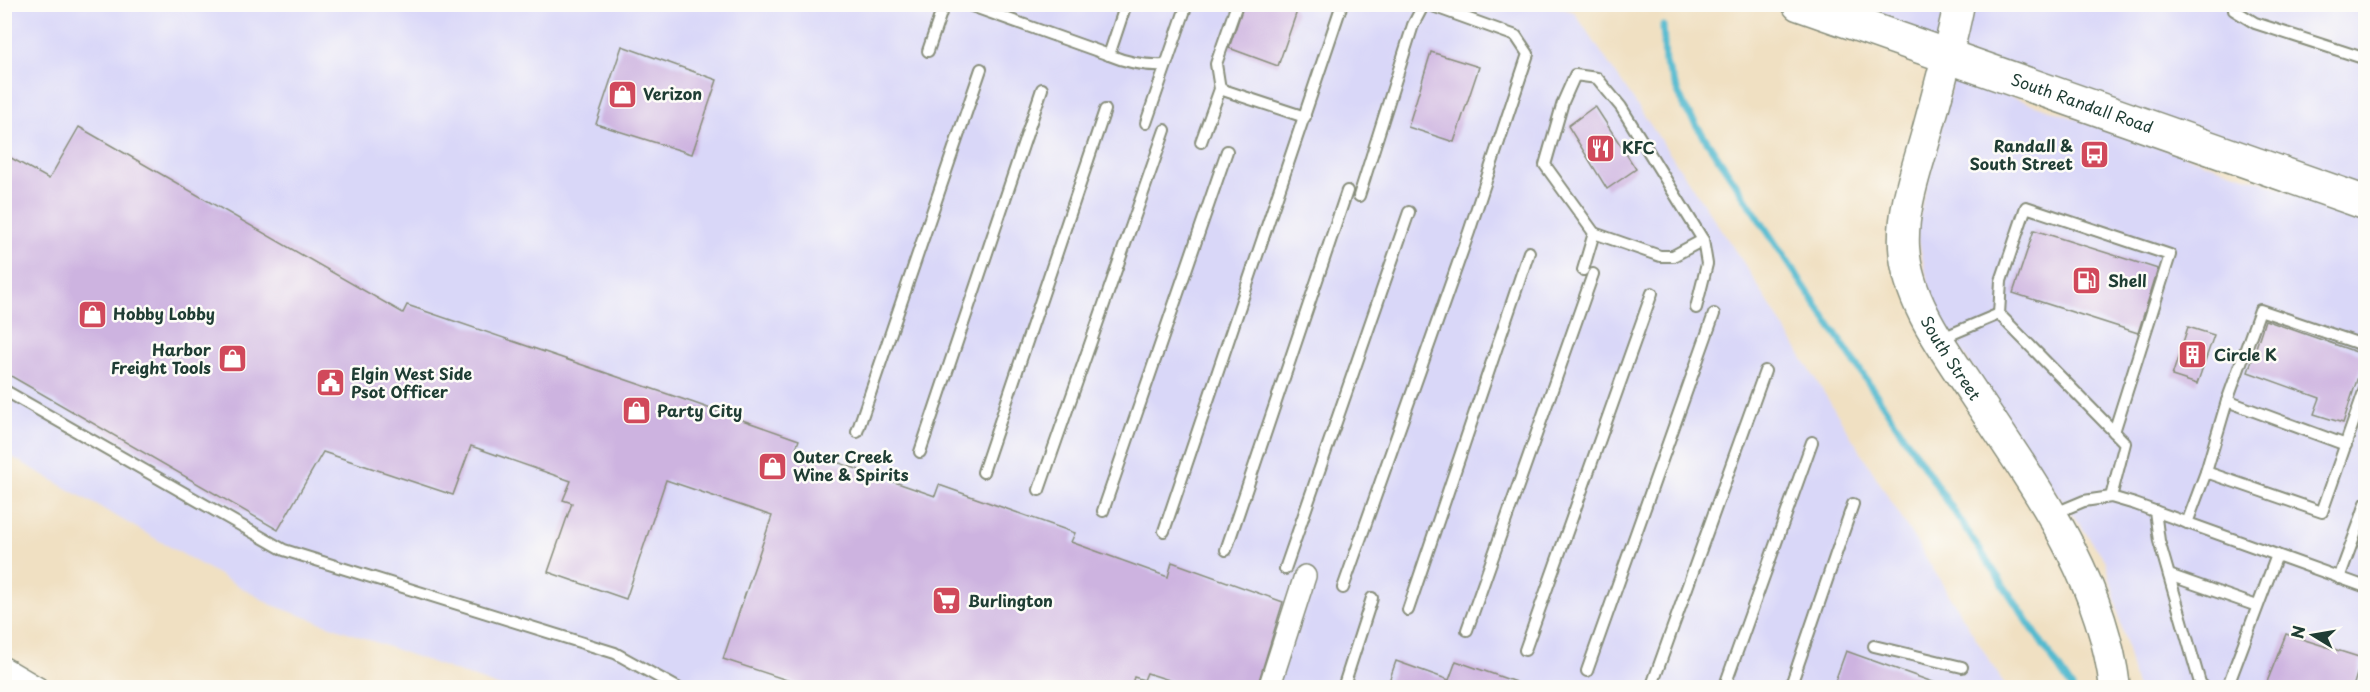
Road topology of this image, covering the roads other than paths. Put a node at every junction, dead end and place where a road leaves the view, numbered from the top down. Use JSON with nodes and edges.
{"nodes":[{"id":1,"x":944,"y":4,"type":"edge"},
{"id":2,"x":966,"y":4,"type":"edge"},
{"id":3,"x":1126,"y":4,"type":"edge"},
{"id":4,"x":1187,"y":4,"type":"edge"},
{"id":5,"x":1237,"y":4,"type":"edge"},
{"id":6,"x":1342,"y":4,"type":"edge"},
{"id":7,"x":1425,"y":4,"type":"edge"},
{"id":8,"x":1799,"y":4,"type":"edge"},
{"id":9,"x":1959,"y":4,"type":"edge"},
{"id":10,"x":2235,"y":4,"type":"edge"},
{"id":11,"x":928,"y":51,"type":"dead end"},
{"id":12,"x":1109,"y":55,"type":"junction"},
{"id":13,"x":1948,"y":56,"type":"junction"},
{"id":14,"x":2366,"y":59,"type":"edge"},
{"id":15,"x":1166,"y":65,"type":"junction"},
{"id":16,"x":981,"y":69,"type":"dead end"},
{"id":17,"x":1042,"y":89,"type":"dead end"},
{"id":18,"x":1220,"y":89,"type":"junction"},
{"id":19,"x":1105,"y":110,"type":"dead end"},
{"id":20,"x":1305,"y":117,"type":"junction"},
{"id":21,"x":1146,"y":123,"type":"dead end"},
{"id":22,"x":1165,"y":130,"type":"dead end"},
{"id":23,"x":1201,"y":142,"type":"dead end"},
{"id":24,"x":1227,"y":151,"type":"dead end"},
{"id":25,"x":1347,"y":191,"type":"dead end"},
{"id":26,"x":1359,"y":195,"type":"dead end"},
{"id":27,"x":2366,"y":203,"type":"edge"},
{"id":28,"x":1409,"y":212,"type":"dead end"},
{"id":29,"x":1594,"y":233,"type":"junction"},
{"id":30,"x":1703,"y":240,"type":"junction"},
{"id":31,"x":1529,"y":252,"type":"dead end"},
{"id":32,"x":1652,"y":293,"type":"dead end"},
{"id":33,"x":1696,"y":308,"type":"dead end"},
{"id":34,"x":1714,"y":314,"type":"dead end"},
{"id":35,"x":1999,"y":314,"type":"junction"},
{"id":36,"x":1939,"y":339,"type":"junction"},
{"id":37,"x":2366,"y":346,"type":"edge"},
{"id":38,"x":1765,"y":371,"type":"dead end"},
{"id":39,"x":2366,"y":386,"type":"edge"},
{"id":40,"x":4,"y":390,"type":"edge"},
{"id":41,"x":2227,"y":401,"type":"junction"},
{"id":42,"x":857,"y":432,"type":"dead end"},
{"id":43,"x":2114,"y":432,"type":"junction"},
{"id":44,"x":1812,"y":442,"type":"dead end"},
{"id":45,"x":2346,"y":445,"type":"junction"},
{"id":46,"x":920,"y":452,"type":"dead end"},
{"id":47,"x":983,"y":472,"type":"dead end"},
{"id":48,"x":2206,"y":472,"type":"junction"},
{"id":49,"x":1039,"y":490,"type":"dead end"},
{"id":50,"x":2110,"y":497,"type":"junction"},
{"id":51,"x":2366,"y":503,"type":"edge"},
{"id":52,"x":1853,"y":504,"type":"dead end"},
{"id":53,"x":1103,"y":511,"type":"dead end"},
{"id":54,"x":2155,"y":511,"type":"junction"},
{"id":55,"x":2052,"y":514,"type":"junction"},
{"id":56,"x":2363,"y":522,"type":"edge"},
{"id":57,"x":2187,"y":523,"type":"junction"},
{"id":58,"x":1164,"y":531,"type":"dead end"},
{"id":59,"x":1226,"y":550,"type":"dead end"},
{"id":60,"x":2277,"y":555,"type":"junction"},
{"id":61,"x":1295,"y":573,"type":"joint"},
{"id":62,"x":2169,"y":575,"type":"junction"},
{"id":63,"x":2339,"y":578,"type":"junction"},
{"id":64,"x":2366,"y":587,"type":"edge"},
{"id":65,"x":1343,"y":588,"type":"dead end"},
{"id":66,"x":1372,"y":598,"type":"dead end"},
{"id":67,"x":2257,"y":606,"type":"junction"},
{"id":68,"x":1408,"y":610,"type":"dead end"},
{"id":69,"x":1467,"y":630,"type":"dead end"},
{"id":70,"x":1874,"y":646,"type":"dead end"},
{"id":71,"x":1525,"y":650,"type":"dead end"},
{"id":72,"x":1962,"y":667,"type":"dead end"},
{"id":73,"x":1587,"y":671,"type":"dead end"},
{"id":74,"x":678,"y":687,"type":"edge"},
{"id":75,"x":1269,"y":687,"type":"edge"},
{"id":76,"x":1343,"y":687,"type":"edge"},
{"id":77,"x":1651,"y":687,"type":"edge"},
{"id":78,"x":1724,"y":687,"type":"edge"},
{"id":79,"x":1790,"y":687,"type":"edge"},
{"id":80,"x":2115,"y":687,"type":"edge"},
{"id":81,"x":2205,"y":687,"type":"edge"},
{"id":82,"x":2227,"y":687,"type":"edge"}],
"edges":[{"from":1,"to":11,"type":"lane"},
{"from":2,"to":12,"type":"lane"},
{"from":3,"to":12,"type":"lane"},
{"from":4,"to":15,"type":"lane"},
{"from":5,"to":18,"type":"lane"},
{"from":6,"to":20,"type":"lane"},
{"from":7,"to":26,"type":"lane"},
{"from":7,"to":65,"type":"lane"},
{"from":8,"to":13,"type":"main road","name":"South Randall Road"},
{"from":9,"to":13,"type":"street","name":"South Street"},
{"from":10,"to":14,"type":"lane"},
{"from":12,"to":15,"type":"lane"},
{"from":13,"to":27,"type":"main road","name":"South Randall Road"},
{"from":13,"to":36,"type":"street","name":"South Street"},
{"from":15,"to":21,"type":"lane"},
{"from":16,"to":42,"type":"lane"},
{"from":17,"to":46,"type":"lane"},
{"from":18,"to":20,"type":"lane"},
{"from":18,"to":23,"type":"lane"},
{"from":19,"to":47,"type":"lane"},
{"from":20,"to":58,"type":"lane"},
{"from":22,"to":49,"type":"lane"},
{"from":24,"to":53,"type":"lane"},
{"from":25,"to":59,"type":"lane"},
{"from":28,"to":61,"type":"lane"},
{"from":29,"to":30,"type":"lane"},
{"from":29,"to":30,"type":"lane"},
{"from":29,"to":69,"type":"lane"},
{"from":30,"to":33,"type":"lane"},
{"from":31,"to":68,"type":"lane"},
{"from":32,"to":71,"type":"lane"},
{"from":34,"to":73,"type":"lane"},
{"from":35,"to":36,"type":"lane"},
{"from":35,"to":43,"type":"lane"},
{"from":35,"to":43,"type":"lane"},
{"from":36,"to":55,"type":"street","name":"South Street"},
{"from":37,"to":41,"type":"lane"},
{"from":38,"to":77,"type":"lane"},
{"from":39,"to":45,"type":"lane"},
{"from":40,"to":74,"type":"lane"},
{"from":41,"to":45,"type":"lane"},
{"from":41,"to":48,"type":"lane"},
{"from":43,"to":50,"type":"lane"},
{"from":44,"to":78,"type":"lane"},
{"from":45,"to":48,"type":"lane"},
{"from":48,"to":57,"type":"lane"},
{"from":50,"to":54,"type":"lane"},
{"from":50,"to":55,"type":"lane"},
{"from":51,"to":56,"type":"lane"},
{"from":52,"to":79,"type":"lane"},
{"from":54,"to":57,"type":"lane"},
{"from":54,"to":62,"type":"lane"},
{"from":55,"to":80,"type":"street","name":"South Street"},
{"from":56,"to":63,"type":"lane"},
{"from":57,"to":60,"type":"lane"},
{"from":60,"to":63,"type":"lane"},
{"from":60,"to":67,"type":"lane"},
{"from":61,"to":75,"type":"street"},
{"from":62,"to":67,"type":"lane"},
{"from":62,"to":81,"type":"lane"},
{"from":63,"to":64,"type":"lane"},
{"from":66,"to":76,"type":"lane"},
{"from":67,"to":82,"type":"lane"},
{"from":70,"to":72,"type":"lane"}]}
